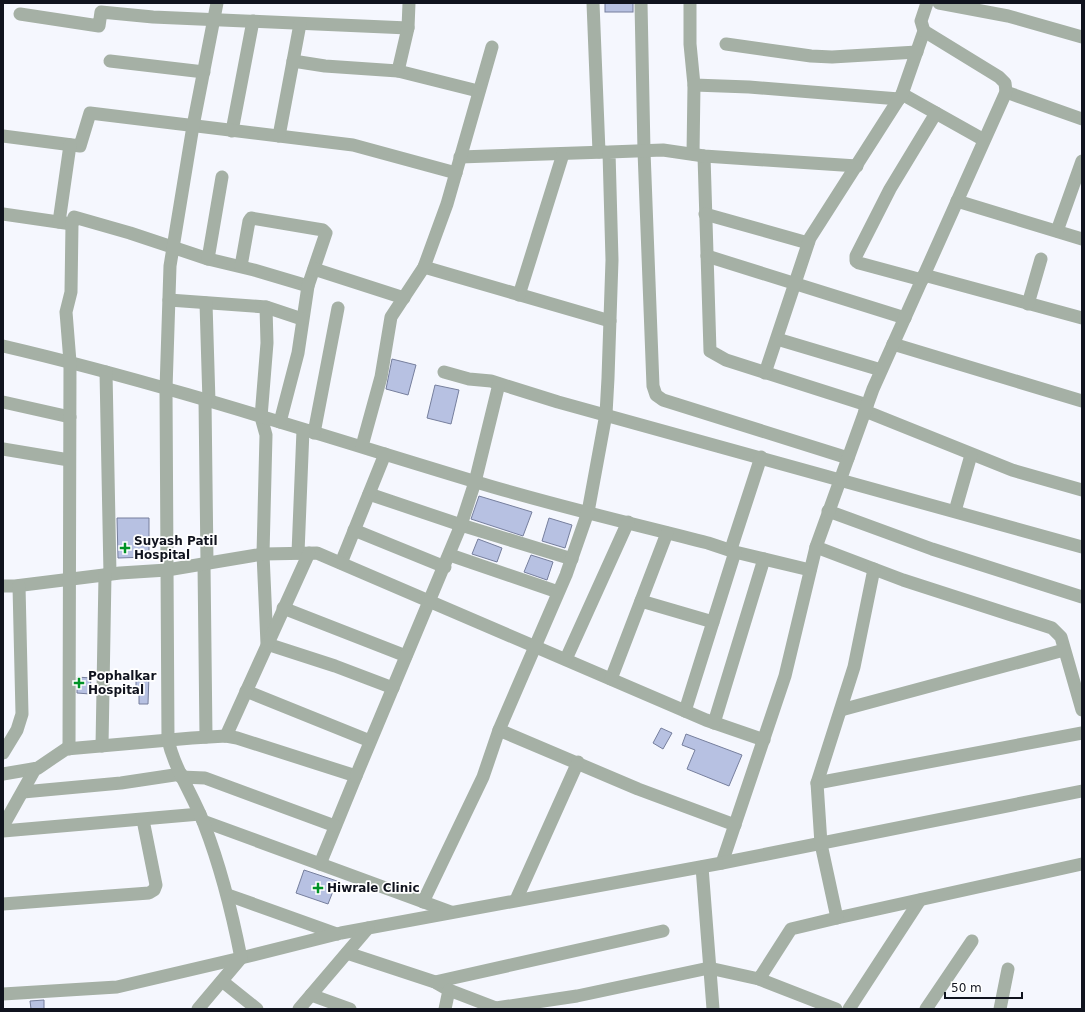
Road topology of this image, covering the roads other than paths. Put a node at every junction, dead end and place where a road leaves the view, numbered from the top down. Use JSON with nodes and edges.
{"nodes":[{"id":1,"x":217,"y":3,"type":"edge"},
{"id":2,"x":409,"y":3,"type":"edge"},
{"id":3,"x":593,"y":3,"type":"edge"},
{"id":4,"x":641,"y":3,"type":"edge"},
{"id":5,"x":690,"y":3,"type":"edge"},
{"id":6,"x":927,"y":3,"type":"edge"},
{"id":7,"x":939,"y":3,"type":"edge"},
{"id":8,"x":20,"y":14,"type":"dead end"},
{"id":9,"x":214,"y":19,"type":"junction"},
{"id":10,"x":253,"y":21,"type":"junction"},
{"id":11,"x":300,"y":24,"type":"junction"},
{"id":12,"x":408,"y":28,"type":"junction"},
{"id":13,"x":924,"y":31,"type":"junction"},
{"id":14,"x":1082,"y":37,"type":"edge"},
{"id":15,"x":726,"y":44,"type":"dead end"},
{"id":16,"x":492,"y":47,"type":"dead end"},
{"id":17,"x":917,"y":52,"type":"junction"},
{"id":18,"x":110,"y":61,"type":"dead end"},
{"id":19,"x":293,"y":61,"type":"junction"},
{"id":20,"x":398,"y":71,"type":"junction"},
{"id":21,"x":204,"y":72,"type":"junction"},
{"id":22,"x":694,"y":86,"type":"junction"},
{"id":23,"x":478,"y":91,"type":"junction"},
{"id":24,"x":1006,"y":92,"type":"junction"},
{"id":25,"x":901,"y":96,"type":"junction"},
{"id":26,"x":936,"y":113,"type":"junction"},
{"id":27,"x":1082,"y":119,"type":"edge"},
{"id":28,"x":193,"y":126,"type":"junction"},
{"id":29,"x":232,"y":132,"type":"junction"},
{"id":30,"x":3,"y":136,"type":"edge"},
{"id":31,"x":279,"y":136,"type":"junction"},
{"id":32,"x":984,"y":140,"type":"junction"},
{"id":33,"x":70,"y":145,"type":"junction"},
{"id":34,"x":644,"y":151,"type":"junction"},
{"id":35,"x":604,"y":152,"type":"junction"},
{"id":36,"x":563,"y":154,"type":"junction"},
{"id":37,"x":698,"y":155,"type":"junction"},
{"id":38,"x":460,"y":157,"type":"junction"},
{"id":39,"x":1082,"y":161,"type":"edge"},
{"id":40,"x":857,"y":166,"type":"junction"},
{"id":41,"x":456,"y":173,"type":"junction"},
{"id":42,"x":222,"y":177,"type":"dead end"},
{"id":43,"x":957,"y":201,"type":"junction"},
{"id":44,"x":3,"y":214,"type":"edge"},
{"id":45,"x":705,"y":214,"type":"junction"},
{"id":46,"x":66,"y":223,"type":"junction"},
{"id":47,"x":1057,"y":231,"type":"junction"},
{"id":48,"x":1082,"y":239,"type":"edge"},
{"id":49,"x":808,"y":243,"type":"junction"},
{"id":50,"x":172,"y":248,"type":"junction"},
{"id":51,"x":707,"y":256,"type":"junction"},
{"id":52,"x":208,"y":259,"type":"junction"},
{"id":53,"x":1041,"y":259,"type":"dead end"},
{"id":54,"x":240,"y":266,"type":"junction"},
{"id":55,"x":424,"y":268,"type":"junction"},
{"id":56,"x":314,"y":269,"type":"junction"},
{"id":57,"x":923,"y":278,"type":"junction"},
{"id":58,"x":796,"y":284,"type":"junction"},
{"id":59,"x":308,"y":286,"type":"junction"},
{"id":60,"x":519,"y":295,"type":"junction"},
{"id":61,"x":404,"y":298,"type":"junction"},
{"id":62,"x":169,"y":300,"type":"junction"},
{"id":63,"x":206,"y":304,"type":"junction"},
{"id":64,"x":1028,"y":304,"type":"junction"},
{"id":65,"x":266,"y":307,"type":"junction"},
{"id":66,"x":338,"y":308,"type":"dead end"},
{"id":67,"x":905,"y":318,"type":"junction"},
{"id":68,"x":1082,"y":318,"type":"edge"},
{"id":69,"x":302,"y":319,"type":"junction"},
{"id":70,"x":610,"y":321,"type":"junction"},
{"id":71,"x":777,"y":339,"type":"junction"},
{"id":72,"x":893,"y":344,"type":"junction"},
{"id":73,"x":3,"y":346,"type":"edge"},
{"id":74,"x":70,"y":362,"type":"junction"},
{"id":75,"x":881,"y":370,"type":"junction"},
{"id":76,"x":106,"y":372,"type":"junction"},
{"id":77,"x":444,"y":372,"type":"dead end"},
{"id":78,"x":765,"y":373,"type":"junction"},
{"id":79,"x":499,"y":384,"type":"junction"},
{"id":80,"x":166,"y":389,"type":"junction"},
{"id":81,"x":207,"y":401,"type":"junction"},
{"id":82,"x":1082,"y":401,"type":"edge"},
{"id":83,"x":3,"y":402,"type":"edge"},
{"id":84,"x":866,"y":408,"type":"junction"},
{"id":85,"x":606,"y":414,"type":"junction"},
{"id":86,"x":70,"y":417,"type":"junction"},
{"id":87,"x":261,"y":417,"type":"junction"},
{"id":88,"x":280,"y":422,"type":"junction"},
{"id":89,"x":308,"y":431,"type":"junction"},
{"id":90,"x":362,"y":446,"type":"junction"},
{"id":91,"x":3,"y":449,"type":"edge"},
{"id":92,"x":385,"y":454,"type":"junction"},
{"id":93,"x":971,"y":455,"type":"junction"},
{"id":94,"x":761,"y":457,"type":"junction"},
{"id":95,"x":848,"y":458,"type":"junction"},
{"id":96,"x":69,"y":460,"type":"junction"},
{"id":97,"x":840,"y":480,"type":"junction"},
{"id":98,"x":476,"y":482,"type":"junction"},
{"id":99,"x":1082,"y":490,"type":"edge"},
{"id":100,"x":369,"y":494,"type":"junction"},
{"id":101,"x":828,"y":511,"type":"junction"},
{"id":102,"x":955,"y":511,"type":"junction"},
{"id":103,"x":588,"y":512,"type":"junction"},
{"id":104,"x":628,"y":522,"type":"junction"},
{"id":105,"x":461,"y":525,"type":"junction"},
{"id":106,"x":354,"y":530,"type":"junction"},
{"id":107,"x":667,"y":533,"type":"junction"},
{"id":108,"x":816,"y":547,"type":"junction"},
{"id":109,"x":1082,"y":547,"type":"edge"},
{"id":110,"x":733,"y":551,"type":"junction"},
{"id":111,"x":303,"y":553,"type":"junction"},
{"id":112,"x":263,"y":554,"type":"junction"},
{"id":113,"x":572,"y":558,"type":"junction"},
{"id":114,"x":764,"y":559,"type":"junction"},
{"id":115,"x":447,"y":561,"type":"junction"},
{"id":116,"x":206,"y":563,"type":"junction"},
{"id":117,"x":341,"y":563,"type":"junction"},
{"id":118,"x":874,"y":569,"type":"junction"},
{"id":119,"x":167,"y":570,"type":"junction"},
{"id":120,"x":810,"y":570,"type":"junction"},
{"id":121,"x":107,"y":574,"type":"junction"},
{"id":122,"x":69,"y":579,"type":"junction"},
{"id":123,"x":3,"y":586,"type":"edge"},
{"id":124,"x":19,"y":586,"type":"junction"},
{"id":125,"x":558,"y":592,"type":"junction"},
{"id":126,"x":1082,"y":597,"type":"edge"},
{"id":127,"x":430,"y":601,"type":"junction"},
{"id":128,"x":641,"y":602,"type":"junction"},
{"id":129,"x":283,"y":608,"type":"junction"},
{"id":130,"x":713,"y":622,"type":"junction"},
{"id":131,"x":267,"y":644,"type":"junction"},
{"id":132,"x":535,"y":645,"type":"junction"},
{"id":133,"x":1064,"y":650,"type":"junction"},
{"id":134,"x":406,"y":656,"type":"junction"},
{"id":135,"x":566,"y":659,"type":"junction"},
{"id":136,"x":611,"y":679,"type":"junction"},
{"id":137,"x":393,"y":688,"type":"junction"},
{"id":138,"x":246,"y":691,"type":"junction"},
{"id":139,"x":841,"y":710,"type":"junction"},
{"id":140,"x":1082,"y":710,"type":"edge"},
{"id":141,"x":685,"y":711,"type":"junction"},
{"id":142,"x":714,"y":723,"type":"junction"},
{"id":143,"x":499,"y":730,"type":"junction"},
{"id":144,"x":1082,"y":733,"type":"edge"},
{"id":145,"x":226,"y":736,"type":"junction"},
{"id":146,"x":206,"y":737,"type":"junction"},
{"id":147,"x":168,"y":740,"type":"junction"},
{"id":148,"x":764,"y":740,"type":"junction"},
{"id":149,"x":370,"y":741,"type":"junction"},
{"id":150,"x":102,"y":746,"type":"junction"},
{"id":151,"x":69,"y":749,"type":"junction"},
{"id":152,"x":3,"y":753,"type":"edge"},
{"id":153,"x":578,"y":762,"type":"junction"},
{"id":154,"x":35,"y":769,"type":"junction"},
{"id":155,"x":3,"y":774,"type":"edge"},
{"id":156,"x":181,"y":775,"type":"junction"},
{"id":157,"x":356,"y":776,"type":"junction"},
{"id":158,"x":816,"y":783,"type":"junction"},
{"id":159,"x":1082,"y":791,"type":"edge"},
{"id":160,"x":22,"y":792,"type":"junction"},
{"id":161,"x":202,"y":818,"type":"junction"},
{"id":162,"x":143,"y":820,"type":"junction"},
{"id":163,"x":735,"y":825,"type":"junction"},
{"id":164,"x":3,"y":826,"type":"edge"},
{"id":165,"x":336,"y":826,"type":"junction"},
{"id":166,"x":3,"y":832,"type":"edge"},
{"id":167,"x":820,"y":844,"type":"junction"},
{"id":168,"x":722,"y":863,"type":"junction"},
{"id":169,"x":320,"y":864,"type":"junction"},
{"id":170,"x":1082,"y":864,"type":"edge"},
{"id":171,"x":702,"y":867,"type":"junction"},
{"id":172,"x":228,"y":895,"type":"junction"},
{"id":173,"x":516,"y":900,"type":"junction"},
{"id":174,"x":920,"y":900,"type":"junction"},
{"id":175,"x":423,"y":902,"type":"junction"},
{"id":176,"x":3,"y":904,"type":"edge"},
{"id":177,"x":451,"y":912,"type":"junction"},
{"id":178,"x":837,"y":918,"type":"junction"},
{"id":179,"x":368,"y":928,"type":"junction"},
{"id":180,"x":663,"y":931,"type":"dead end"},
{"id":181,"x":337,"y":934,"type":"junction"},
{"id":182,"x":972,"y":941,"type":"dead end"},
{"id":183,"x":347,"y":953,"type":"junction"},
{"id":184,"x":241,"y":958,"type":"junction"},
{"id":185,"x":709,"y":968,"type":"junction"},
{"id":186,"x":1008,"y":969,"type":"dead end"},
{"id":187,"x":760,"y":979,"type":"junction"},
{"id":188,"x":222,"y":981,"type":"junction"},
{"id":189,"x":435,"y":982,"type":"junction"},
{"id":190,"x":449,"y":990,"type":"junction"},
{"id":191,"x":3,"y":994,"type":"edge"},
{"id":192,"x":311,"y":995,"type":"junction"},
{"id":193,"x":498,"y":1008,"type":"edge"},
{"id":194,"x":198,"y":1009,"type":"edge"},
{"id":195,"x":257,"y":1009,"type":"edge"},
{"id":196,"x":299,"y":1009,"type":"edge"},
{"id":197,"x":350,"y":1009,"type":"edge"},
{"id":198,"x":445,"y":1009,"type":"edge"},
{"id":199,"x":713,"y":1009,"type":"edge"},
{"id":200,"x":836,"y":1009,"type":"edge"},
{"id":201,"x":848,"y":1009,"type":"edge"},
{"id":202,"x":926,"y":1009,"type":"edge"},
{"id":203,"x":1000,"y":1009,"type":"edge"}],
"edges":[{"from":1,"to":9,"type":"street"},
{"from":2,"to":12,"type":"street"},
{"from":3,"to":35,"type":"street"},
{"from":4,"to":34,"type":"street"},
{"from":5,"to":22,"type":"street"},
{"from":6,"to":13,"type":"street"},
{"from":7,"to":14,"type":"street"},
{"from":8,"to":9,"type":"street"},
{"from":9,"to":10,"type":"street"},
{"from":9,"to":21,"type":"street"},
{"from":10,"to":11,"type":"street"},
{"from":10,"to":29,"type":"street"},
{"from":11,"to":12,"type":"street"},
{"from":11,"to":19,"type":"street"},
{"from":12,"to":20,"type":"street"},
{"from":13,"to":17,"type":"street"},
{"from":13,"to":24,"type":"street"},
{"from":15,"to":17,"type":"street"},
{"from":16,"to":23,"type":"street"},
{"from":17,"to":25,"type":"street"},
{"from":18,"to":21,"type":"street"},
{"from":19,"to":20,"type":"street"},
{"from":19,"to":31,"type":"street"},
{"from":20,"to":23,"type":"street"},
{"from":21,"to":28,"type":"street"},
{"from":22,"to":25,"type":"street"},
{"from":22,"to":37,"type":"street"},
{"from":23,"to":38,"type":"street"},
{"from":24,"to":27,"type":"street"},
{"from":24,"to":32,"type":"street"},
{"from":25,"to":26,"type":"street"},
{"from":25,"to":40,"type":"street"},
{"from":26,"to":32,"type":"street"},
{"from":26,"to":57,"type":"street"},
{"from":28,"to":29,"type":"street"},
{"from":28,"to":33,"type":"street"},
{"from":28,"to":50,"type":"street"},
{"from":29,"to":31,"type":"street"},
{"from":30,"to":33,"type":"street"},
{"from":31,"to":41,"type":"street"},
{"from":32,"to":43,"type":"street"},
{"from":33,"to":46,"type":"street"},
{"from":34,"to":35,"type":"street"},
{"from":34,"to":37,"type":"street"},
{"from":34,"to":95,"type":"street"},
{"from":35,"to":36,"type":"street"},
{"from":35,"to":70,"type":"street"},
{"from":36,"to":38,"type":"street"},
{"from":36,"to":60,"type":"street"},
{"from":37,"to":40,"type":"street"},
{"from":37,"to":45,"type":"street"},
{"from":38,"to":41,"type":"street"},
{"from":39,"to":47,"type":"street"},
{"from":40,"to":49,"type":"street"},
{"from":41,"to":55,"type":"street"},
{"from":42,"to":52,"type":"street"},
{"from":43,"to":47,"type":"street"},
{"from":43,"to":57,"type":"street"},
{"from":44,"to":46,"type":"street"},
{"from":45,"to":49,"type":"street"},
{"from":45,"to":51,"type":"street"},
{"from":46,"to":50,"type":"street"},
{"from":46,"to":74,"type":"street"},
{"from":47,"to":48,"type":"street"},
{"from":49,"to":58,"type":"street"},
{"from":50,"to":52,"type":"street"},
{"from":50,"to":62,"type":"street"},
{"from":51,"to":58,"type":"street"},
{"from":51,"to":78,"type":"street"},
{"from":52,"to":54,"type":"street"},
{"from":53,"to":64,"type":"street"},
{"from":54,"to":56,"type":"street"},
{"from":54,"to":59,"type":"street"},
{"from":55,"to":60,"type":"street"},
{"from":55,"to":61,"type":"street"},
{"from":56,"to":59,"type":"street"},
{"from":56,"to":61,"type":"street"},
{"from":57,"to":64,"type":"street"},
{"from":57,"to":67,"type":"street"},
{"from":58,"to":67,"type":"street"},
{"from":58,"to":71,"type":"street"},
{"from":59,"to":69,"type":"street"},
{"from":60,"to":70,"type":"street"},
{"from":61,"to":90,"type":"street"},
{"from":62,"to":63,"type":"street"},
{"from":62,"to":80,"type":"street"},
{"from":63,"to":65,"type":"street"},
{"from":63,"to":81,"type":"street"},
{"from":64,"to":68,"type":"street"},
{"from":65,"to":69,"type":"street"},
{"from":65,"to":87,"type":"street"},
{"from":66,"to":89,"type":"street"},
{"from":67,"to":72,"type":"street"},
{"from":69,"to":88,"type":"street"},
{"from":70,"to":85,"type":"street"},
{"from":71,"to":75,"type":"street"},
{"from":71,"to":78,"type":"street"},
{"from":72,"to":75,"type":"street"},
{"from":72,"to":82,"type":"street"},
{"from":73,"to":74,"type":"street"},
{"from":74,"to":76,"type":"street"},
{"from":74,"to":86,"type":"street"},
{"from":75,"to":84,"type":"street"},
{"from":76,"to":80,"type":"street"},
{"from":76,"to":121,"type":"street"},
{"from":77,"to":79,"type":"street"},
{"from":78,"to":84,"type":"street"},
{"from":79,"to":85,"type":"street"},
{"from":79,"to":98,"type":"street"},
{"from":80,"to":81,"type":"street"},
{"from":80,"to":119,"type":"street"},
{"from":81,"to":87,"type":"street"},
{"from":81,"to":116,"type":"street"},
{"from":83,"to":86,"type":"street"},
{"from":84,"to":93,"type":"street"},
{"from":84,"to":95,"type":"street"},
{"from":85,"to":94,"type":"street"},
{"from":85,"to":103,"type":"street"},
{"from":86,"to":96,"type":"street"},
{"from":87,"to":88,"type":"street"},
{"from":87,"to":112,"type":"street"},
{"from":88,"to":89,"type":"street"},
{"from":89,"to":90,"type":"street"},
{"from":89,"to":111,"type":"street"},
{"from":90,"to":92,"type":"street"},
{"from":91,"to":96,"type":"street"},
{"from":92,"to":98,"type":"street"},
{"from":92,"to":100,"type":"street"},
{"from":93,"to":99,"type":"street"},
{"from":93,"to":102,"type":"street"},
{"from":94,"to":97,"type":"street"},
{"from":94,"to":110,"type":"street"},
{"from":95,"to":97,"type":"street"},
{"from":96,"to":122,"type":"street"},
{"from":97,"to":101,"type":"street"},
{"from":97,"to":102,"type":"street"},
{"from":98,"to":103,"type":"street"},
{"from":98,"to":105,"type":"street"},
{"from":100,"to":105,"type":"street"},
{"from":100,"to":106,"type":"street"},
{"from":101,"to":108,"type":"street"},
{"from":101,"to":126,"type":"street"},
{"from":102,"to":109,"type":"street"},
{"from":103,"to":104,"type":"street"},
{"from":103,"to":113,"type":"street"},
{"from":104,"to":107,"type":"street"},
{"from":104,"to":135,"type":"street"},
{"from":105,"to":113,"type":"street"},
{"from":105,"to":115,"type":"street"},
{"from":106,"to":115,"type":"street"},
{"from":106,"to":117,"type":"street"},
{"from":107,"to":110,"type":"street"},
{"from":107,"to":128,"type":"street"},
{"from":108,"to":118,"type":"street"},
{"from":108,"to":120,"type":"street"},
{"from":110,"to":114,"type":"street"},
{"from":110,"to":130,"type":"street"},
{"from":111,"to":112,"type":"street"},
{"from":111,"to":117,"type":"street"},
{"from":111,"to":129,"type":"street"},
{"from":112,"to":116,"type":"street"},
{"from":112,"to":131,"type":"street"},
{"from":113,"to":125,"type":"street"},
{"from":114,"to":120,"type":"street"},
{"from":114,"to":142,"type":"street"},
{"from":115,"to":125,"type":"street"},
{"from":115,"to":127,"type":"street"},
{"from":116,"to":119,"type":"street"},
{"from":116,"to":146,"type":"street"},
{"from":117,"to":127,"type":"street"},
{"from":118,"to":133,"type":"street"},
{"from":118,"to":139,"type":"street"},
{"from":119,"to":121,"type":"street"},
{"from":119,"to":147,"type":"street"},
{"from":120,"to":148,"type":"street"},
{"from":121,"to":122,"type":"street"},
{"from":121,"to":150,"type":"street"},
{"from":122,"to":124,"type":"street"},
{"from":122,"to":151,"type":"street"},
{"from":123,"to":124,"type":"street"},
{"from":124,"to":152,"type":"street"},
{"from":125,"to":132,"type":"street"},
{"from":127,"to":132,"type":"street"},
{"from":127,"to":134,"type":"street"},
{"from":128,"to":130,"type":"street"},
{"from":128,"to":136,"type":"street"},
{"from":129,"to":131,"type":"street"},
{"from":129,"to":134,"type":"street"},
{"from":130,"to":141,"type":"street"},
{"from":131,"to":137,"type":"street"},
{"from":131,"to":138,"type":"street"},
{"from":132,"to":135,"type":"street"},
{"from":132,"to":143,"type":"street"},
{"from":133,"to":139,"type":"street"},
{"from":133,"to":140,"type":"street"},
{"from":134,"to":137,"type":"street"},
{"from":135,"to":136,"type":"street"},
{"from":136,"to":141,"type":"street"},
{"from":137,"to":149,"type":"street"},
{"from":138,"to":145,"type":"street"},
{"from":138,"to":149,"type":"street"},
{"from":139,"to":158,"type":"street"},
{"from":141,"to":142,"type":"street"},
{"from":142,"to":148,"type":"street"},
{"from":143,"to":153,"type":"street"},
{"from":143,"to":175,"type":"street"},
{"from":144,"to":158,"type":"street"},
{"from":145,"to":146,"type":"street"},
{"from":145,"to":157,"type":"street"},
{"from":146,"to":147,"type":"street"},
{"from":147,"to":150,"type":"street"},
{"from":147,"to":156,"type":"street"},
{"from":148,"to":163,"type":"street"},
{"from":149,"to":157,"type":"street"},
{"from":150,"to":151,"type":"street"},
{"from":151,"to":154,"type":"street"},
{"from":153,"to":163,"type":"street"},
{"from":153,"to":173,"type":"street"},
{"from":154,"to":155,"type":"street"},
{"from":154,"to":160,"type":"street"},
{"from":156,"to":160,"type":"street"},
{"from":156,"to":161,"type":"street"},
{"from":156,"to":165,"type":"street"},
{"from":157,"to":165,"type":"street"},
{"from":158,"to":167,"type":"street"},
{"from":159,"to":167,"type":"street"},
{"from":160,"to":164,"type":"street"},
{"from":161,"to":162,"type":"street"},
{"from":161,"to":169,"type":"street"},
{"from":161,"to":172,"type":"street"},
{"from":162,"to":166,"type":"street"},
{"from":162,"to":176,"type":"street"},
{"from":163,"to":168,"type":"street"},
{"from":165,"to":169,"type":"street"},
{"from":167,"to":168,"type":"street"},
{"from":167,"to":178,"type":"street"},
{"from":168,"to":171,"type":"street"},
{"from":169,"to":175,"type":"street"},
{"from":170,"to":174,"type":"street"},
{"from":171,"to":173,"type":"street"},
{"from":171,"to":185,"type":"street"},
{"from":172,"to":181,"type":"street"},
{"from":172,"to":184,"type":"street"},
{"from":173,"to":177,"type":"street"},
{"from":174,"to":178,"type":"street"},
{"from":174,"to":201,"type":"street"},
{"from":175,"to":177,"type":"street"},
{"from":177,"to":179,"type":"street"},
{"from":178,"to":187,"type":"street"},
{"from":179,"to":181,"type":"street"},
{"from":179,"to":183,"type":"street"},
{"from":180,"to":189,"type":"street"},
{"from":181,"to":184,"type":"street"},
{"from":182,"to":202,"type":"street"},
{"from":183,"to":189,"type":"street"},
{"from":183,"to":192,"type":"street"},
{"from":184,"to":188,"type":"street"},
{"from":184,"to":191,"type":"street"},
{"from":185,"to":187,"type":"street"},
{"from":185,"to":193,"type":"street"},
{"from":185,"to":199,"type":"street"},
{"from":186,"to":203,"type":"street"},
{"from":187,"to":200,"type":"street"},
{"from":188,"to":194,"type":"street"},
{"from":188,"to":195,"type":"street"},
{"from":189,"to":190,"type":"street"},
{"from":190,"to":193,"type":"street"},
{"from":190,"to":198,"type":"street"},
{"from":192,"to":196,"type":"street"},
{"from":192,"to":197,"type":"street"}]}
